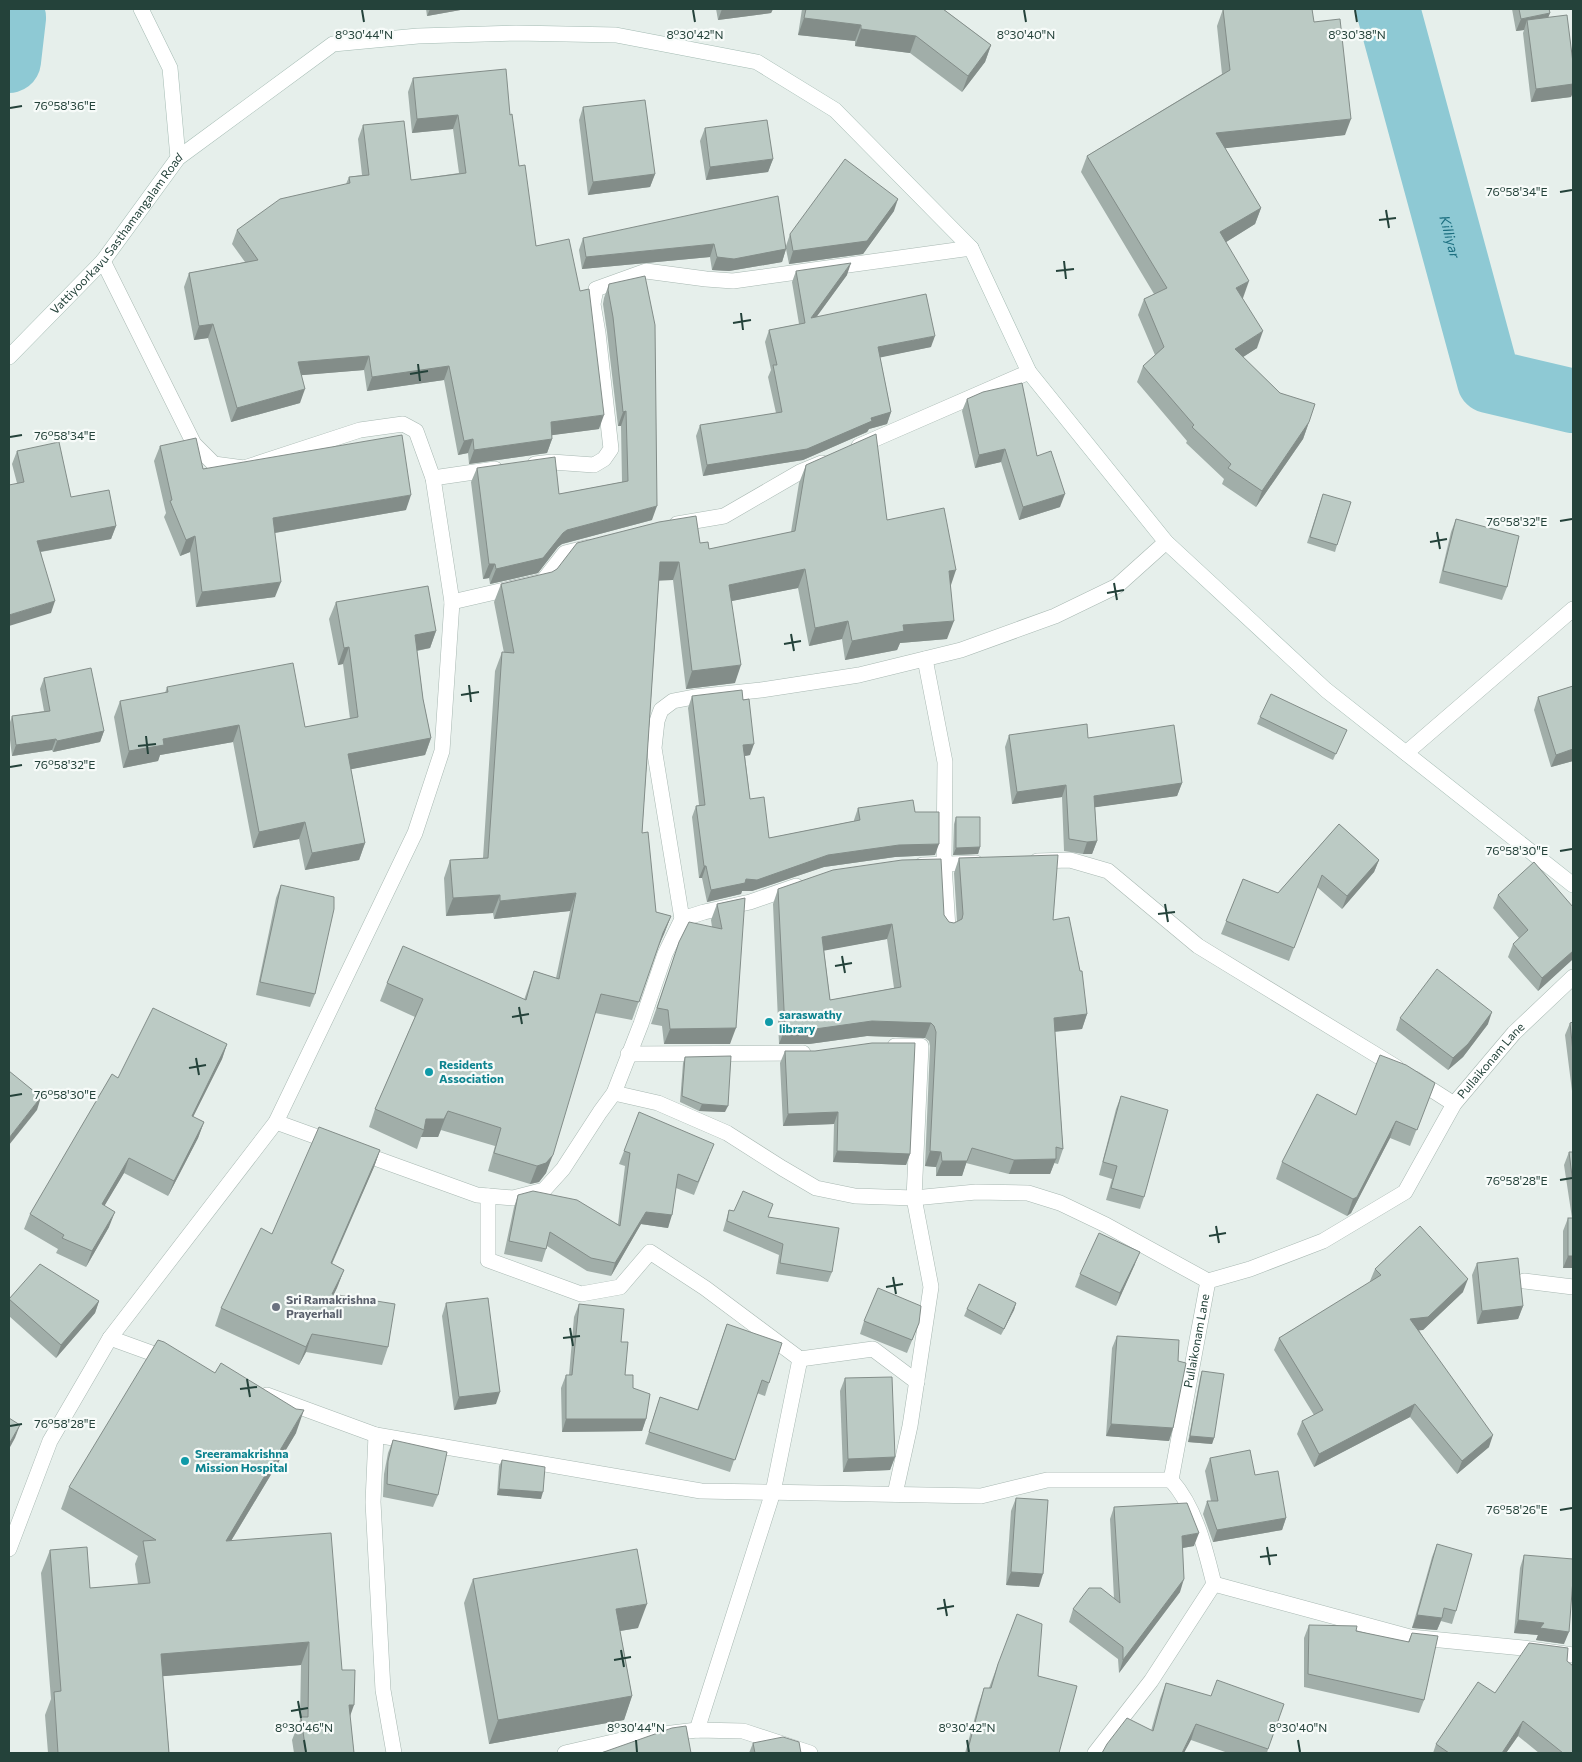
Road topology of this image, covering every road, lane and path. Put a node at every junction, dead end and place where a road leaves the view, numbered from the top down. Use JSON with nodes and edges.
{"nodes":[{"id":1,"x":141,"y":9,"type":"edge"},
{"id":2,"x":178,"y":158,"type":"junction"},
{"id":3,"x":972,"y":248,"type":"junction"},
{"id":4,"x":104,"y":261,"type":"junction"},
{"id":5,"x":9,"y":356,"type":"edge"},
{"id":6,"x":1029,"y":372,"type":"junction"},
{"id":7,"x":525,"y":465,"type":"edge"},
{"id":8,"x":506,"y":468,"type":"edge"},
{"id":9,"x":433,"y":478,"type":"junction"},
{"id":10,"x":662,"y":528,"type":"edge"},
{"id":11,"x":1166,"y":542,"type":"junction"},
{"id":12,"x":604,"y":543,"type":"edge"},
{"id":13,"x":452,"y":602,"type":"junction"},
{"id":14,"x":1573,"y":609,"type":"edge"},
{"id":15,"x":925,"y":659,"type":"junction"},
{"id":16,"x":1406,"y":753,"type":"junction"},
{"id":17,"x":1025,"y":861,"type":"edge"},
{"id":18,"x":989,"y":862,"type":"edge"},
{"id":19,"x":944,"y":864,"type":"junction"},
{"id":20,"x":906,"y":865,"type":"edge"},
{"id":21,"x":806,"y":883,"type":"edge"},
{"id":22,"x":1573,"y":885,"type":"edge"},
{"id":23,"x":682,"y":919,"type":"junction"},
{"id":24,"x":948,"y":929,"type":"edge"},
{"id":25,"x":1573,"y":977,"type":"edge"},
{"id":26,"x":876,"y":1046,"type":"edge"},
{"id":27,"x":820,"y":1052,"type":"edge"},
{"id":28,"x":628,"y":1054,"type":"junction"},
{"id":29,"x":614,"y":1093,"type":"junction"},
{"id":30,"x":1454,"y":1104,"type":"junction"},
{"id":31,"x":276,"y":1122,"type":"junction"},
{"id":32,"x":488,"y":1196,"type":"junction"},
{"id":33,"x":914,"y":1198,"type":"junction"},
{"id":34,"x":1208,"y":1281,"type":"junction"},
{"id":35,"x":1524,"y":1281,"type":"dead end"},
{"id":36,"x":1573,"y":1287,"type":"edge"},
{"id":37,"x":110,"y":1338,"type":"junction"},
{"id":38,"x":800,"y":1358,"type":"junction"},
{"id":39,"x":184,"y":1365,"type":"edge"},
{"id":40,"x":917,"y":1382,"type":"junction"},
{"id":41,"x":257,"y":1392,"type":"edge"},
{"id":42,"x":376,"y":1435,"type":"junction"},
{"id":43,"x":1171,"y":1480,"type":"junction"},
{"id":44,"x":773,"y":1492,"type":"junction"},
{"id":45,"x":895,"y":1494,"type":"junction"},
{"id":46,"x":9,"y":1549,"type":"edge"},
{"id":47,"x":1214,"y":1584,"type":"junction"},
{"id":48,"x":1573,"y":1656,"type":"edge"},
{"id":49,"x":697,"y":1730,"type":"junction"},
{"id":50,"x":394,"y":1753,"type":"edge"},
{"id":51,"x":565,"y":1753,"type":"edge"},
{"id":52,"x":810,"y":1753,"type":"edge"},
{"id":53,"x":1095,"y":1753,"type":"edge"}],
"edges":[{"from":1,"to":2,"type":"street","name":"Vattiyoorkavu Sasthamangalam Road"},
{"from":2,"to":3,"type":"street"},
{"from":2,"to":4,"type":"street","name":"Vattiyoorkavu Sasthamangalam Road"},
{"from":3,"to":6,"type":"street"},
{"from":3,"to":7,"type":"street"},
{"from":4,"to":5,"type":"street","name":"Vattiyoorkavu Sasthamangalam Road"},
{"from":4,"to":9,"type":"street"},
{"from":6,"to":10,"type":"street"},
{"from":6,"to":11,"type":"street"},
{"from":8,"to":9,"type":"street"},
{"from":9,"to":13,"type":"street"},
{"from":11,"to":15,"type":"street"},
{"from":11,"to":16,"type":"street"},
{"from":12,"to":13,"type":"street"},
{"from":13,"to":31,"type":"street"},
{"from":14,"to":16,"type":"street"},
{"from":15,"to":19,"type":"street"},
{"from":15,"to":23,"type":"street"},
{"from":16,"to":22,"type":"street"},
{"from":17,"to":30,"type":"street"},
{"from":18,"to":19,"type":"street"},
{"from":19,"to":20,"type":"street"},
{"from":19,"to":24,"type":"street"},
{"from":21,"to":23,"type":"street"},
{"from":23,"to":28,"type":"street"},
{"from":25,"to":30,"type":"street","name":"Pullaikonam Lane"},
{"from":26,"to":33,"type":"street"},
{"from":27,"to":28,"type":"street"},
{"from":28,"to":29,"type":"street"},
{"from":29,"to":32,"type":"street"},
{"from":29,"to":33,"type":"street"},
{"from":30,"to":34,"type":"street","name":"Pullaikonam Lane"},
{"from":31,"to":32,"type":"street"},
{"from":31,"to":37,"type":"street"},
{"from":32,"to":38,"type":"street"},
{"from":33,"to":34,"type":"street"},
{"from":33,"to":40,"type":"street"},
{"from":34,"to":43,"type":"street","name":"Pullaikonam Lane"},
{"from":35,"to":36,"type":"street"},
{"from":37,"to":39,"type":"street"},
{"from":37,"to":46,"type":"street"},
{"from":38,"to":40,"type":"street"},
{"from":38,"to":44,"type":"street"},
{"from":40,"to":45,"type":"street"},
{"from":41,"to":42,"type":"street"},
{"from":42,"to":44,"type":"street"},
{"from":42,"to":50,"type":"street"},
{"from":43,"to":45,"type":"street"},
{"from":43,"to":47,"type":"street"},
{"from":44,"to":45,"type":"street"},
{"from":44,"to":49,"type":"street"},
{"from":47,"to":48,"type":"street"},
{"from":47,"to":53,"type":"street"},
{"from":49,"to":51,"type":"street"},
{"from":49,"to":52,"type":"street"}]}
